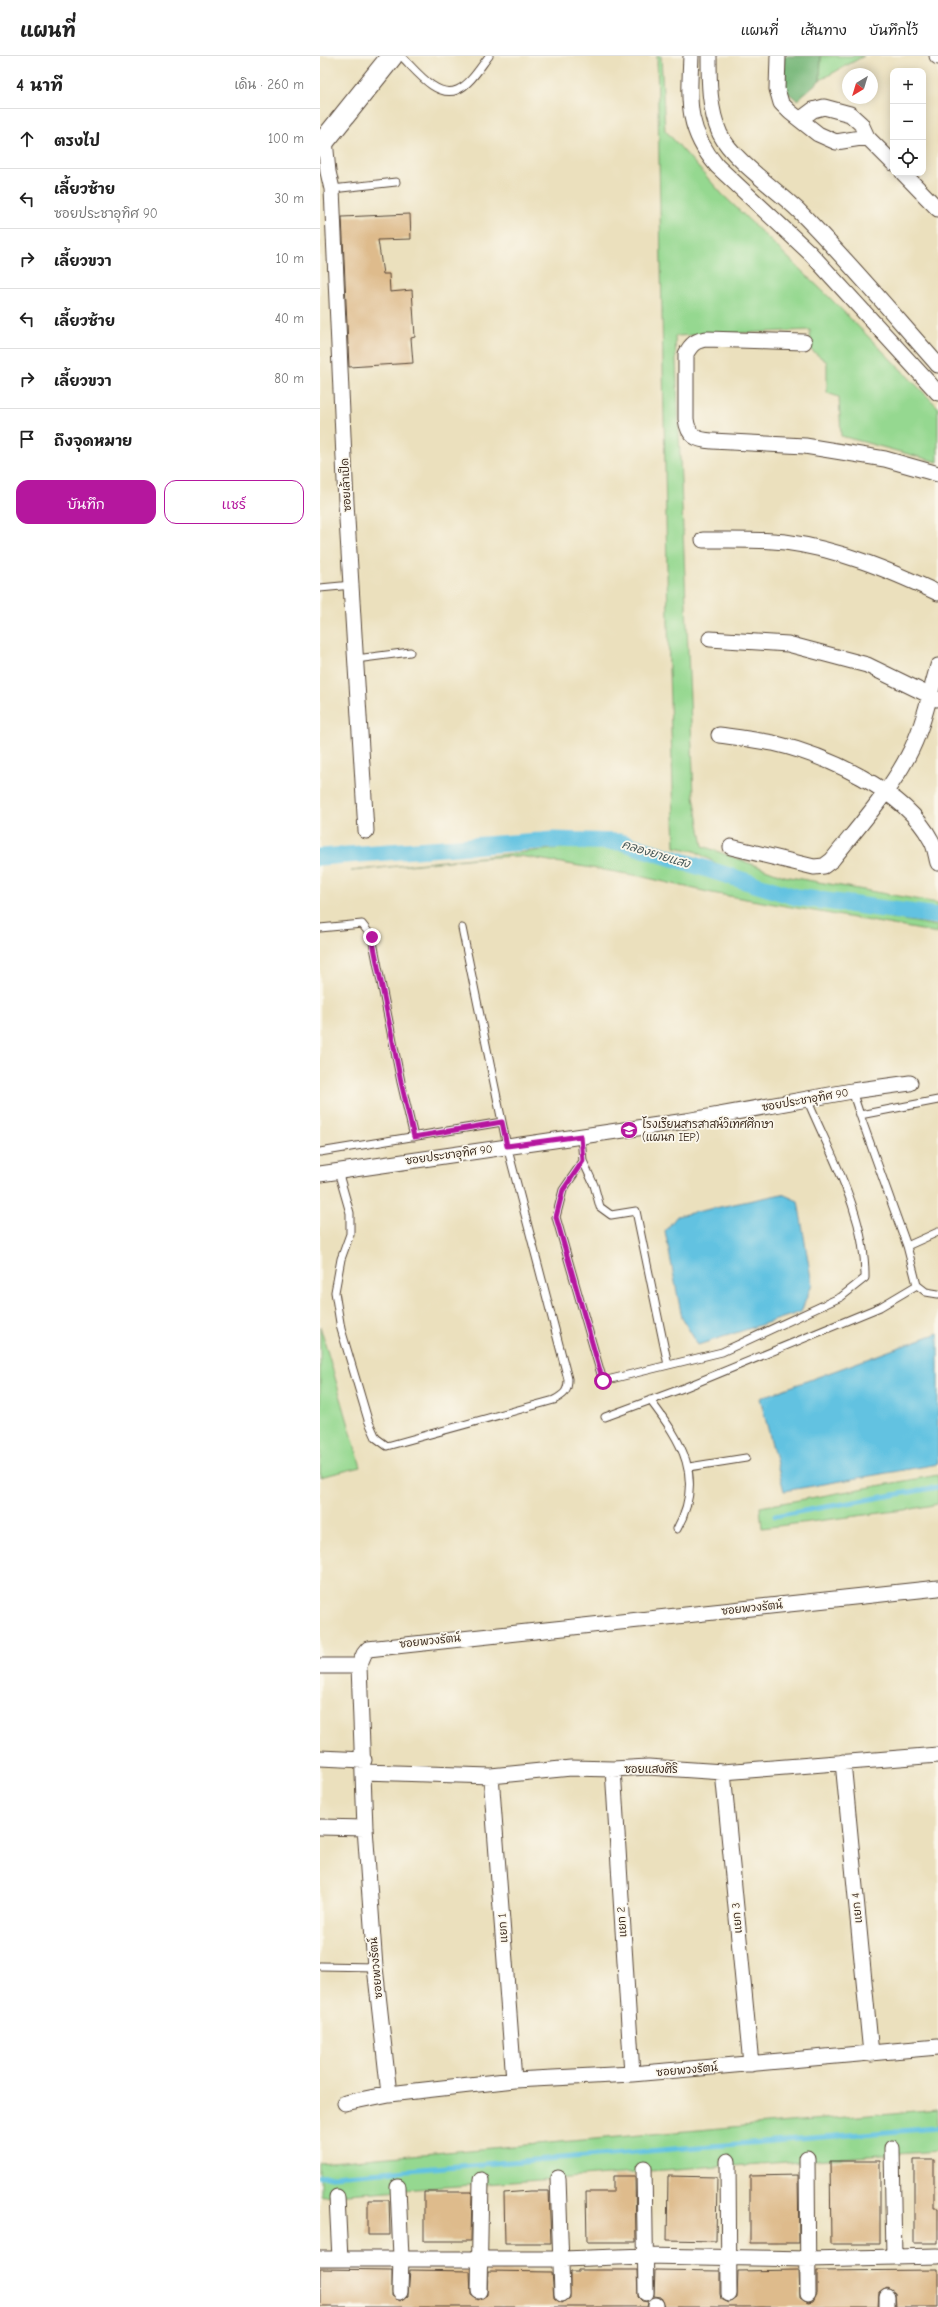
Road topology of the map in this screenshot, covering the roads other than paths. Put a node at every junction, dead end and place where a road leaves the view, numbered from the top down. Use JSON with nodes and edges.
{"nodes":[{"id":1,"x":392,"y":56,"type":"edge"},
{"id":2,"x":401,"y":56,"type":"edge"},
{"id":3,"x":489,"y":56,"type":"edge"},
{"id":4,"x":691,"y":56,"type":"edge"},
{"id":5,"x":709,"y":56,"type":"edge"},
{"id":6,"x":778,"y":56,"type":"edge"},
{"id":7,"x":801,"y":119,"type":"junction"},
{"id":8,"x":867,"y":137,"type":"junction"},
{"id":9,"x":322,"y":143,"type":"edge"},
{"id":10,"x":890,"y":160,"type":"edge"},
{"id":11,"x":905,"y":176,"type":"edge"},
{"id":12,"x":396,"y":182,"type":"dead end"},
{"id":13,"x":332,"y":189,"type":"junction"},
{"id":14,"x":781,"y":195,"type":"junction"},
{"id":15,"x":938,"y":209,"type":"edge"},
{"id":16,"x":765,"y":211,"type":"junction"},
{"id":17,"x":804,"y":342,"type":"dead end"},
{"id":18,"x":938,"y":365,"type":"edge"},
{"id":19,"x":938,"y":393,"type":"edge"},
{"id":20,"x":938,"y":474,"type":"edge"},
{"id":21,"x":703,"y":540,"type":"dead end"},
{"id":22,"x":352,"y":585,"type":"junction"},
{"id":23,"x":320,"y":588,"type":"edge"},
{"id":24,"x":938,"y":594,"type":"edge"},
{"id":25,"x":710,"y":639,"type":"dead end"},
{"id":26,"x":410,"y":652,"type":"dead end"},
{"id":27,"x":356,"y":659,"type":"junction"},
{"id":28,"x":938,"y":666,"type":"edge"},
{"id":29,"x":934,"y":697,"type":"edge"},
{"id":30,"x":719,"y":734,"type":"dead end"},
{"id":31,"x":886,"y":791,"type":"junction"},
{"id":32,"x":366,"y":831,"type":"dead end"},
{"id":33,"x":732,"y":847,"type":"dead end"},
{"id":34,"x":938,"y":863,"type":"edge"},
{"id":35,"x":320,"y":928,"type":"edge"},
{"id":36,"x":462,"y":928,"type":"dead end"},
{"id":37,"x":910,"y":1084,"type":"dead end"},
{"id":38,"x":852,"y":1091,"type":"junction"},
{"id":39,"x":807,"y":1099,"type":"junction"},
{"id":40,"x":938,"y":1100,"type":"edge"},
{"id":41,"x":860,"y":1115,"type":"junction"},
{"id":42,"x":502,"y":1122,"type":"junction"},
{"id":43,"x":581,"y":1136,"type":"junction"},
{"id":44,"x":414,"y":1137,"type":"junction"},
{"id":45,"x":507,"y":1146,"type":"junction"},
{"id":46,"x":320,"y":1152,"type":"edge"},
{"id":47,"x":583,"y":1161,"type":"junction"},
{"id":48,"x":338,"y":1171,"type":"junction"},
{"id":49,"x":320,"y":1174,"type":"edge"},
{"id":50,"x":938,"y":1232,"type":"edge"},
{"id":51,"x":907,"y":1246,"type":"junction"},
{"id":52,"x":917,"y":1285,"type":"junction"},
{"id":53,"x":938,"y":1294,"type":"edge"},
{"id":54,"x":668,"y":1365,"type":"junction"},
{"id":55,"x":650,"y":1400,"type":"junction"},
{"id":56,"x":605,"y":1417,"type":"dead end"},
{"id":57,"x":746,"y":1458,"type":"dead end"},
{"id":58,"x":688,"y":1467,"type":"junction"},
{"id":59,"x":677,"y":1530,"type":"dead end"},
{"id":60,"x":938,"y":1588,"type":"edge"},
{"id":61,"x":320,"y":1666,"type":"edge"},
{"id":62,"x":360,"y":1666,"type":"junction"},
{"id":63,"x":938,"y":1755,"type":"edge"},
{"id":64,"x":320,"y":1758,"type":"edge"},
{"id":65,"x":843,"y":1762,"type":"junction"},
{"id":66,"x":364,"y":1766,"type":"junction"},
{"id":67,"x":613,"y":1769,"type":"junction"},
{"id":68,"x":723,"y":1772,"type":"junction"},
{"id":69,"x":491,"y":1776,"type":"junction"},
{"id":70,"x":320,"y":1827,"type":"edge"},
{"id":71,"x":364,"y":1828,"type":"junction"},
{"id":72,"x":320,"y":1966,"type":"edge"},
{"id":73,"x":375,"y":1967,"type":"junction"},
{"id":74,"x":938,"y":2047,"type":"edge"},
{"id":75,"x":871,"y":2054,"type":"junction"},
{"id":76,"x":751,"y":2064,"type":"junction"},
{"id":77,"x":632,"y":2074,"type":"junction"},
{"id":78,"x":514,"y":2080,"type":"junction"},
{"id":79,"x":389,"y":2094,"type":"junction"},
{"id":80,"x":345,"y":2103,"type":"dead end"},
{"id":81,"x":892,"y":2148,"type":"dead end"},
{"id":82,"x":807,"y":2158,"type":"dead end"},
{"id":83,"x":728,"y":2160,"type":"dead end"},
{"id":84,"x":644,"y":2168,"type":"dead end"},
{"id":85,"x":558,"y":2178,"type":"dead end"},
{"id":86,"x":481,"y":2180,"type":"dead end"},
{"id":87,"x":398,"y":2187,"type":"dead end"},
{"id":88,"x":337,"y":2197,"type":"dead end"},
{"id":89,"x":645,"y":2256,"type":"junction"},
{"id":90,"x":938,"y":2256,"type":"edge"},
{"id":91,"x":401,"y":2257,"type":"junction"},
{"id":92,"x":481,"y":2257,"type":"junction"},
{"id":93,"x":894,"y":2257,"type":"junction"},
{"id":94,"x":730,"y":2258,"type":"junction"},
{"id":95,"x":320,"y":2259,"type":"edge"},
{"id":96,"x":340,"y":2259,"type":"junction"},
{"id":97,"x":563,"y":2259,"type":"junction"},
{"id":98,"x":808,"y":2259,"type":"junction"},
{"id":99,"x":479,"y":2291,"type":"dead end"},
{"id":100,"x":400,"y":2292,"type":"dead end"},
{"id":101,"x":646,"y":2293,"type":"dead end"},
{"id":102,"x":562,"y":2294,"type":"dead end"},
{"id":103,"x":729,"y":2294,"type":"dead end"},
{"id":104,"x":808,"y":2294,"type":"dead end"}],
"edges":[{"from":1,"to":9,"type":"street"},
{"from":2,"to":3,"type":"lane"},
{"from":4,"to":16,"type":"street"},
{"from":5,"to":14,"type":"street"},
{"from":6,"to":7,"type":"street"},
{"from":7,"to":8,"type":"street"},
{"from":7,"to":8,"type":"street"},
{"from":8,"to":10,"type":"street"},
{"from":9,"to":13,"type":"street","name":"ซอยเล้าเป็ด"},
{"from":11,"to":15,"type":"street"},
{"from":12,"to":13,"type":"lane"},
{"from":13,"to":22,"type":"street","name":"ซอยเล้าเป็ด"},
{"from":14,"to":16,"type":"street"},
{"from":14,"to":18,"type":"street"},
{"from":16,"to":19,"type":"street"},
{"from":17,"to":20,"type":"street"},
{"from":21,"to":24,"type":"street"},
{"from":22,"to":23,"type":"lane"},
{"from":22,"to":27,"type":"street","name":"ซอยเล้าเป็ด"},
{"from":25,"to":29,"type":"street"},
{"from":26,"to":27,"type":"lane"},
{"from":27,"to":32,"type":"street","name":"ซอยเล้าเป็ด"},
{"from":28,"to":29,"type":"street"},
{"from":29,"to":31,"type":"street"},
{"from":30,"to":31,"type":"street"},
{"from":31,"to":33,"type":"street"},
{"from":31,"to":34,"type":"street"},
{"from":35,"to":44,"type":"lane"},
{"from":36,"to":42,"type":"lane"},
{"from":37,"to":38,"type":"street","name":"ซอยประชาอุทิศ 90"},
{"from":38,"to":39,"type":"street","name":"ซอยประชาอุทิศ 90"},
{"from":38,"to":41,"type":"lane"},
{"from":39,"to":43,"type":"street","name":"ซอยประชาอุทิศ 90"},
{"from":39,"to":54,"type":"lane"},
{"from":40,"to":41,"type":"lane"},
{"from":41,"to":51,"type":"lane"},
{"from":42,"to":44,"type":"lane"},
{"from":42,"to":45,"type":"lane"},
{"from":43,"to":45,"type":"street","name":"ซอยประชาอุทิศ 90"},
{"from":43,"to":47,"type":"lane"},
{"from":44,"to":46,"type":"lane"},
{"from":45,"to":48,"type":"street","name":"ซอยประชาอุทิศ 90"},
{"from":45,"to":48,"type":"lane"},
{"from":47,"to":54,"type":"lane"},
{"from":47,"to":54,"type":"lane"},
{"from":48,"to":49,"type":"street","name":"ซอยประชาอุทิศ 90"},
{"from":50,"to":51,"type":"lane"},
{"from":51,"to":52,"type":"lane"},
{"from":52,"to":53,"type":"lane"},
{"from":52,"to":55,"type":"lane"},
{"from":55,"to":56,"type":"lane"},
{"from":55,"to":58,"type":"lane"},
{"from":57,"to":58,"type":"lane"},
{"from":58,"to":59,"type":"lane"},
{"from":60,"to":62,"type":"street","name":"ซอยพวงรัตน์"},
{"from":61,"to":62,"type":"street"},
{"from":62,"to":66,"type":"street","name":"ซอยพวงรัตน์"},
{"from":63,"to":65,"type":"street","name":"ซอยแสงศิริ"},
{"from":64,"to":66,"type":"street","name":"ซอยแสงศิริ"},
{"from":65,"to":68,"type":"street","name":"ซอยแสงศิริ"},
{"from":65,"to":75,"type":"street","name":"แยก 4"},
{"from":66,"to":69,"type":"street","name":"ซอยแสงศิริ"},
{"from":66,"to":71,"type":"street","name":"ซอยพวงรัตน์"},
{"from":67,"to":68,"type":"street","name":"ซอยแสงศิริ"},
{"from":67,"to":69,"type":"street","name":"ซอยแสงศิริ"},
{"from":67,"to":77,"type":"street","name":"แยก 2"},
{"from":68,"to":76,"type":"street","name":"แยก 3"},
{"from":69,"to":78,"type":"street","name":"แยก 1"},
{"from":70,"to":71,"type":"street"},
{"from":71,"to":73,"type":"street","name":"ซอยพวงรัตน์"},
{"from":72,"to":73,"type":"lane"},
{"from":73,"to":79,"type":"street","name":"ซอยพวงรัตน์"},
{"from":74,"to":75,"type":"street","name":"ซอยพวงรัตน์"},
{"from":75,"to":76,"type":"street","name":"ซอยพวงรัตน์"},
{"from":76,"to":77,"type":"street","name":"ซอยพวงรัตน์"},
{"from":77,"to":78,"type":"street","name":"ซอยพวงรัตน์"},
{"from":78,"to":79,"type":"street","name":"ซอยพวงรัตน์"},
{"from":79,"to":80,"type":"street","name":"ซอยพวงรัตน์"},
{"from":81,"to":93,"type":"street"},
{"from":82,"to":98,"type":"street"},
{"from":83,"to":94,"type":"street"},
{"from":84,"to":89,"type":"street"},
{"from":85,"to":97,"type":"street"},
{"from":86,"to":92,"type":"street"},
{"from":87,"to":91,"type":"street"},
{"from":88,"to":96,"type":"street"},
{"from":89,"to":94,"type":"street"},
{"from":89,"to":97,"type":"street"},
{"from":89,"to":101,"type":"street"},
{"from":90,"to":93,"type":"street"},
{"from":91,"to":92,"type":"street"},
{"from":91,"to":96,"type":"street"},
{"from":91,"to":100,"type":"street"},
{"from":92,"to":97,"type":"street"},
{"from":92,"to":99,"type":"street"},
{"from":93,"to":98,"type":"street"},
{"from":94,"to":98,"type":"street"},
{"from":94,"to":103,"type":"street"},
{"from":95,"to":96,"type":"street"},
{"from":97,"to":102,"type":"street"},
{"from":98,"to":104,"type":"street"}]}
